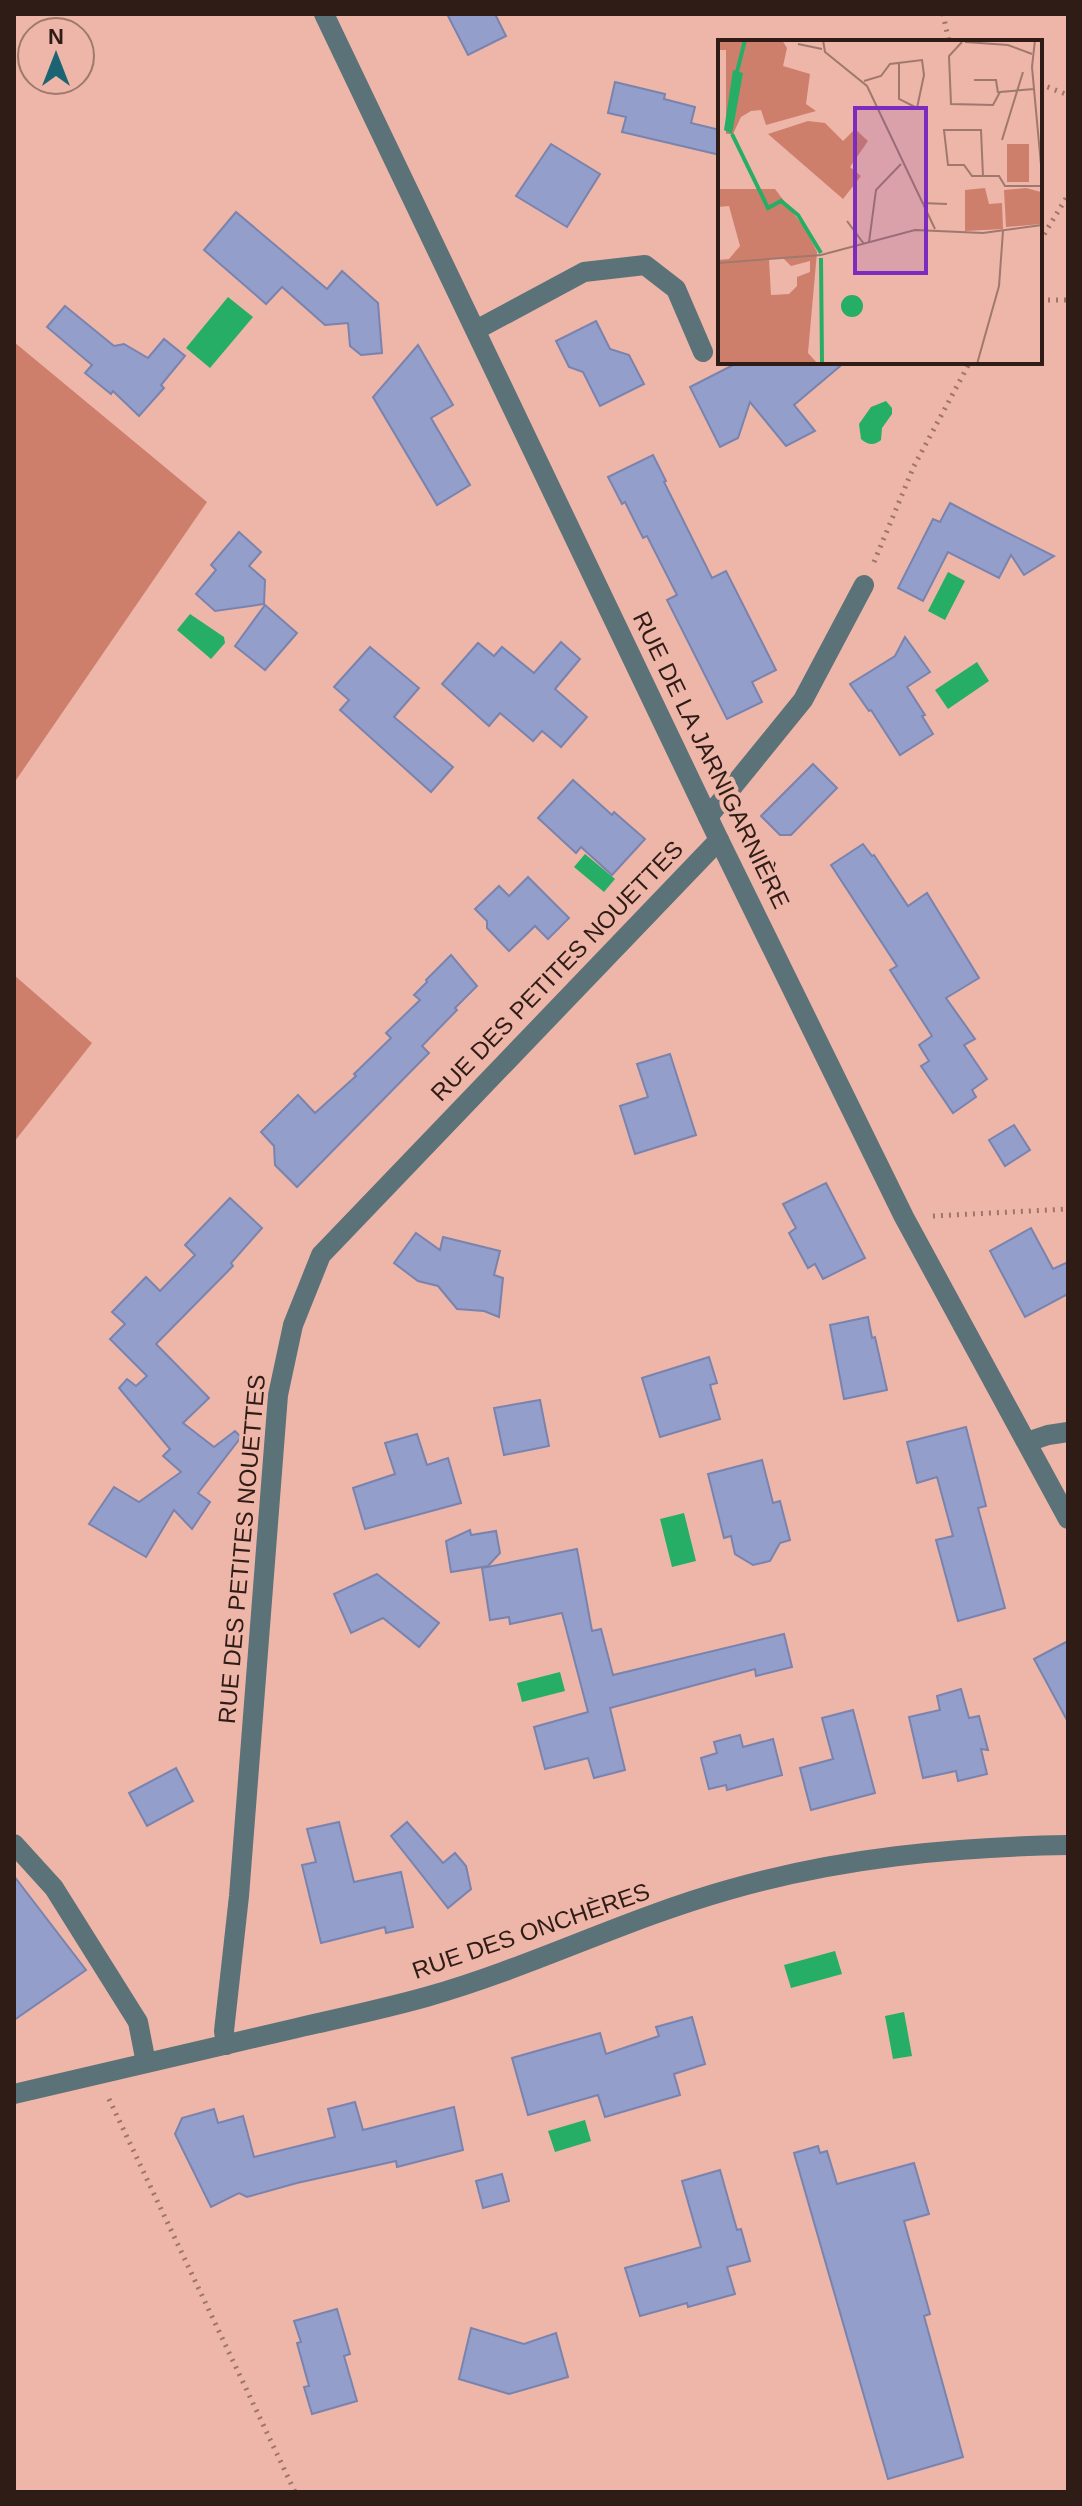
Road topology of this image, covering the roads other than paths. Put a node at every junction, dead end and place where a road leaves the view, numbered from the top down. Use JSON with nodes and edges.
{"nodes":[{"id":1,"x":324,"y":14,"type":"edge"},
{"id":2,"x":476,"y":330,"type":"junction"},
{"id":3,"x":703,"y":352,"type":"dead end"},
{"id":4,"x":864,"y":585,"type":"road end"},
{"id":5,"x":708,"y":817,"type":"junction"},
{"id":6,"x":719,"y":840,"type":"junction"},
{"id":7,"x":1068,"y":1432,"type":"edge"},
{"id":8,"x":1027,"y":1442,"type":"junction"},
{"id":9,"x":1068,"y":1519,"type":"edge"},
{"id":10,"x":14,"y":1844,"type":"edge"},
{"id":11,"x":1068,"y":1845,"type":"edge"},
{"id":12,"x":226,"y":2045,"type":"junction"},
{"id":13,"x":146,"y":2063,"type":"junction"},
{"id":14,"x":14,"y":2094,"type":"edge"}],
"edges":[{"from":1,"to":2,"type":"street","name":"RUE DE LA JARNIGARNIÈRE"},
{"from":2,"to":3,"type":"street"},
{"from":2,"to":5,"type":"street","name":"RUE DE LA JARNIGARNIÈRE"},
{"from":4,"to":5,"type":"street"},
{"from":5,"to":6,"type":"street","name":"RUE DE LA JARNIGARNIÈRE"},
{"from":6,"to":8,"type":"street","name":"RUE DE LA JARNIGARNIÈRE"},
{"from":6,"to":12,"type":"street","name":"RUE DES PETITES NOUETTES"},
{"from":7,"to":8,"type":"street"},
{"from":8,"to":9,"type":"street","name":"RUE DE LA JARNIGARNIÈRE"},
{"from":10,"to":13,"type":"street"},
{"from":11,"to":12,"type":"street","name":"RUE DES ONCHÈRES"},
{"from":12,"to":13,"type":"street","name":"RUE DES ONCHÈRES"},
{"from":13,"to":14,"type":"street","name":"RUE DES ONCHÈRES"}]}
